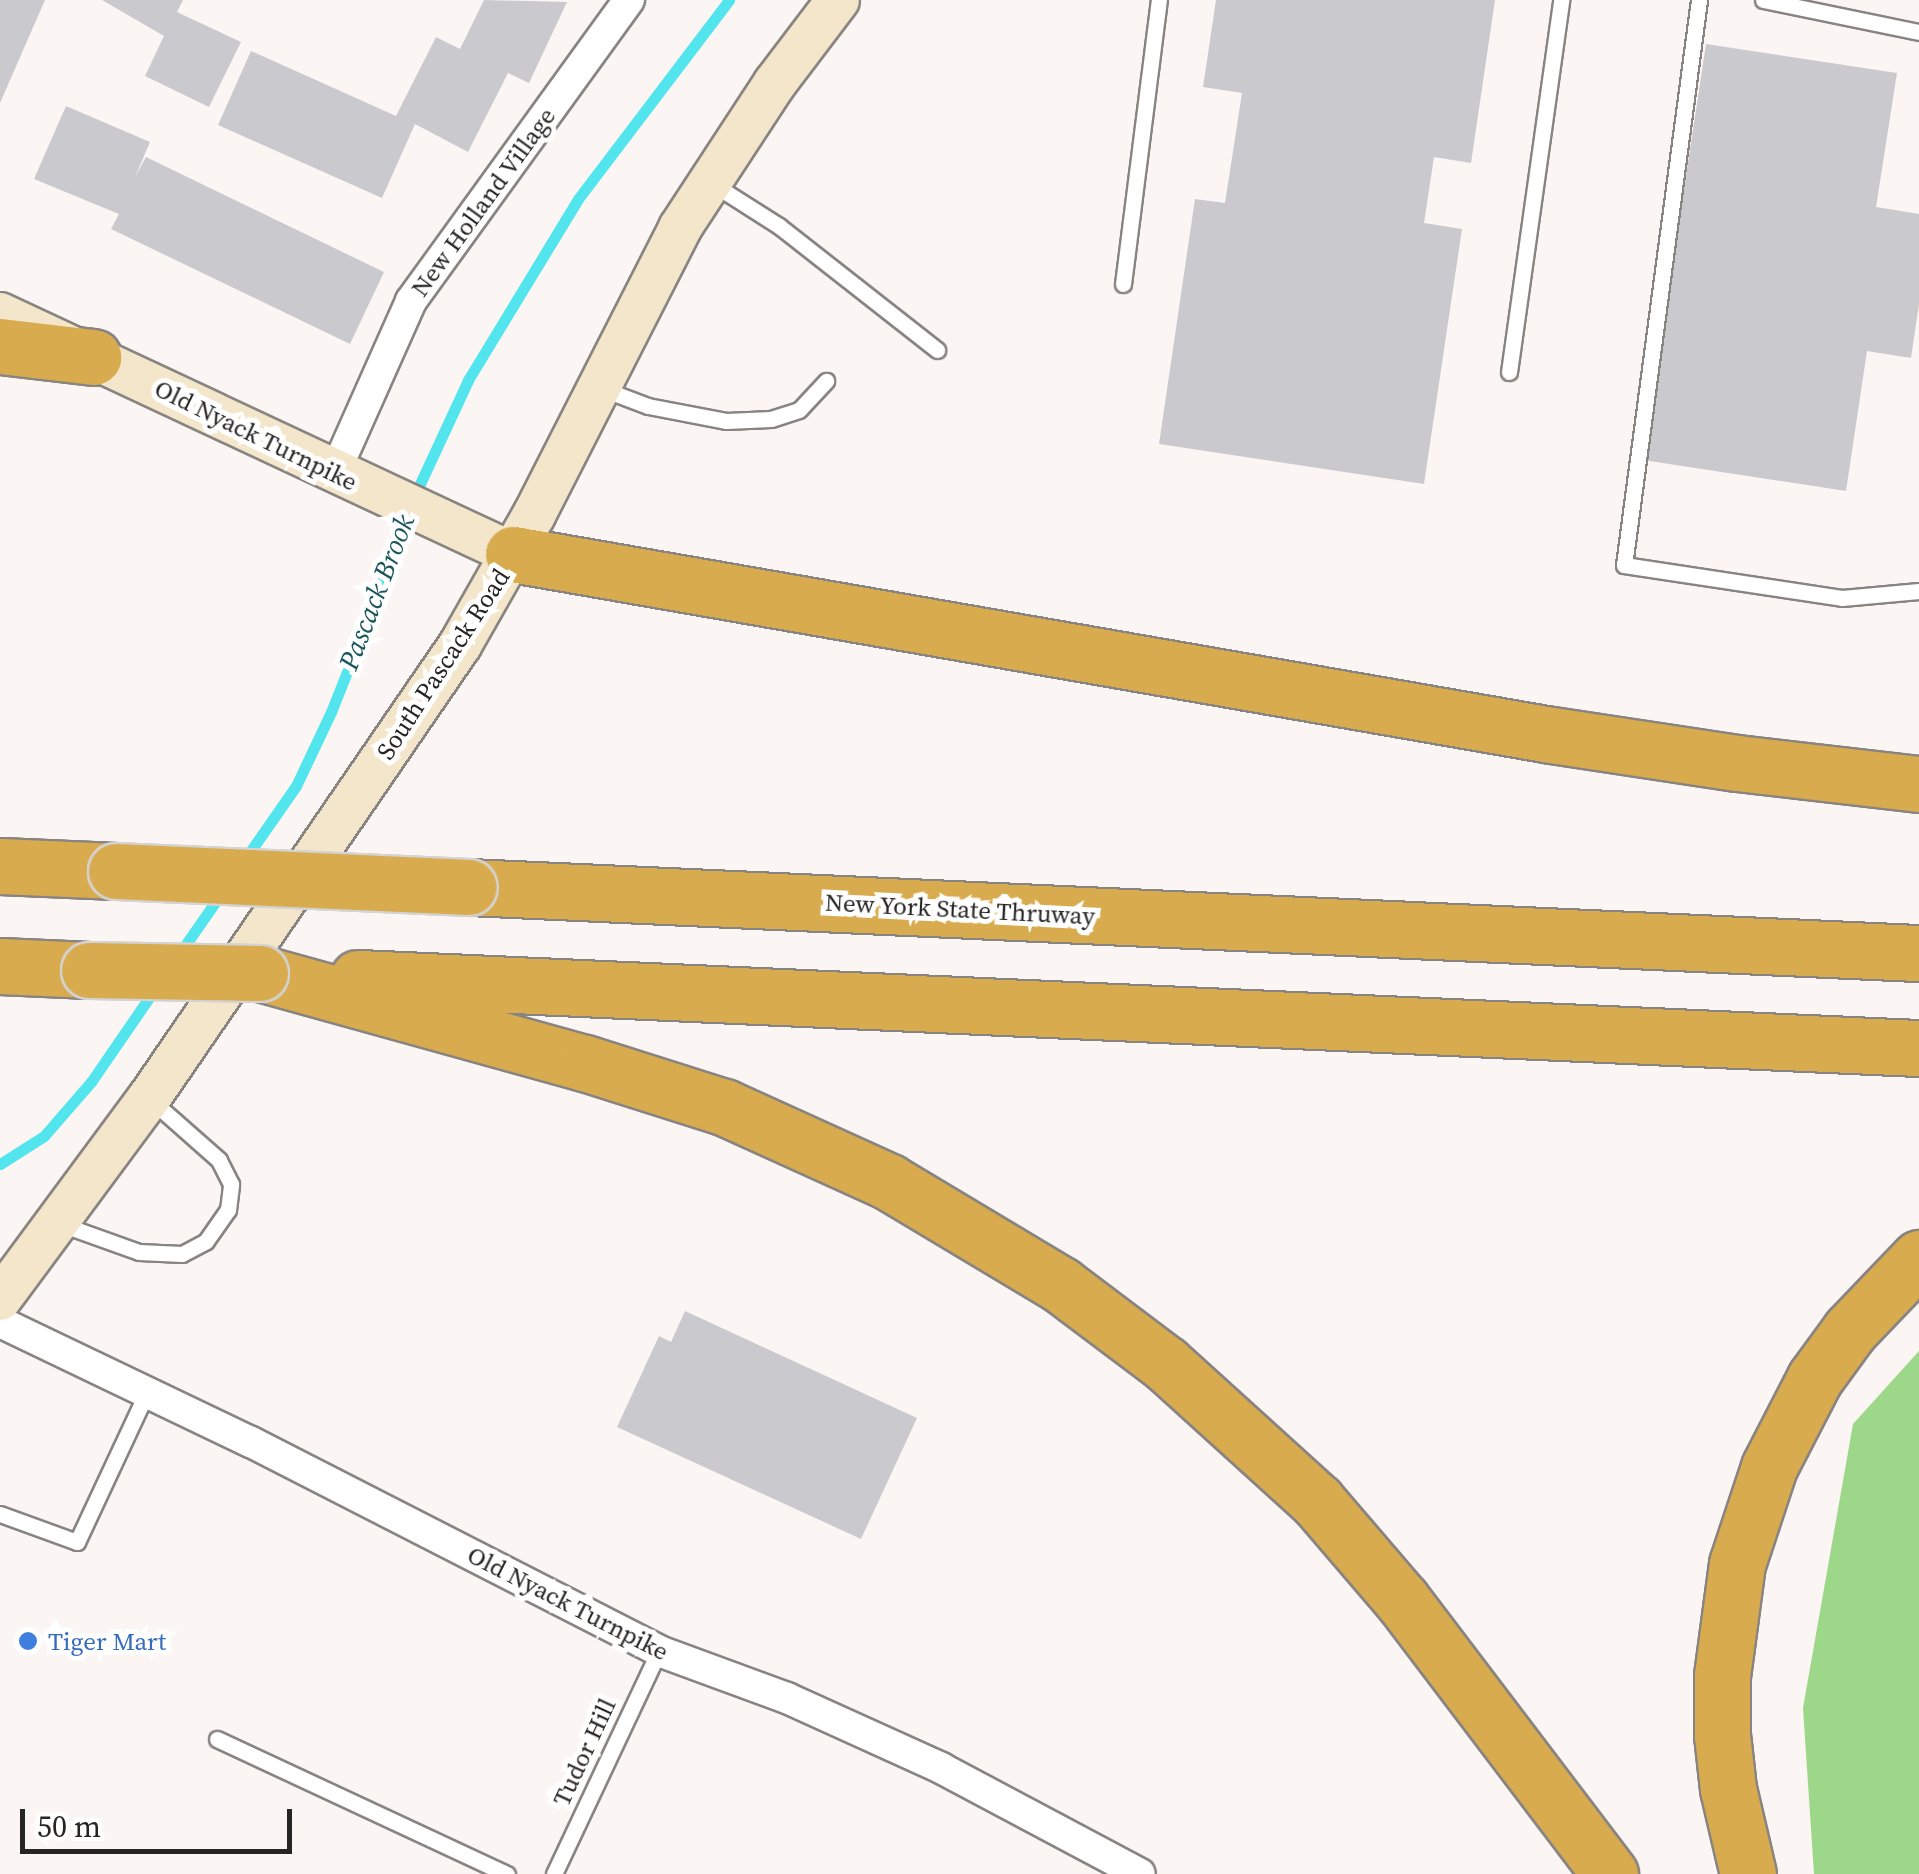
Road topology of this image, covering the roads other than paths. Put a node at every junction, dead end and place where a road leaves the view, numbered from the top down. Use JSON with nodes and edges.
{"nodes":[{"id":1,"x":629,"y":0,"type":"edge"},
{"id":2,"x":838,"y":0,"type":"edge"},
{"id":3,"x":1159,"y":0,"type":"edge"},
{"id":4,"x":1561,"y":0,"type":"edge"},
{"id":5,"x":1700,"y":0,"type":"edge"},
{"id":6,"x":1763,"y":0,"type":"edge"},
{"id":7,"x":1919,"y":32,"type":"edge"},
{"id":8,"x":710,"y":182,"type":"junction"},
{"id":9,"x":1123,"y":284,"type":"dead end"},
{"id":10,"x":0,"y":314,"type":"edge"},
{"id":11,"x":0,"y":346,"type":"edge"},
{"id":12,"x":938,"y":350,"type":"dead end"},
{"id":13,"x":93,"y":357,"type":"junction"},
{"id":14,"x":1510,"y":372,"type":"dead end"},
{"id":15,"x":826,"y":381,"type":"dead end"},
{"id":16,"x":599,"y":388,"type":"junction"},
{"id":17,"x":335,"y":472,"type":"junction"},
{"id":18,"x":513,"y":554,"type":"junction"},
{"id":19,"x":1919,"y":591,"type":"edge"},
{"id":20,"x":1919,"y":784,"type":"edge"},
{"id":21,"x":0,"y":866,"type":"edge"},
{"id":22,"x":1919,"y":953,"type":"edge"},
{"id":23,"x":0,"y":966,"type":"edge"},
{"id":24,"x":459,"y":1007,"type":"junction"},
{"id":25,"x":1919,"y":1048,"type":"edge"},
{"id":26,"x":149,"y":1098,"type":"junction"},
{"id":27,"x":58,"y":1223,"type":"junction"},
{"id":28,"x":1919,"y":1258,"type":"edge"},
{"id":29,"x":0,"y":1299,"type":"edge"},
{"id":30,"x":0,"y":1322,"type":"edge"},
{"id":31,"x":147,"y":1392,"type":"junction"},
{"id":32,"x":0,"y":1514,"type":"edge"},
{"id":33,"x":660,"y":1651,"type":"junction"},
{"id":34,"x":217,"y":1739,"type":"dead end"},
{"id":35,"x":507,"y":1874,"type":"edge"},
{"id":36,"x":554,"y":1874,"type":"edge"},
{"id":37,"x":1140,"y":1874,"type":"edge"},
{"id":38,"x":1610,"y":1874,"type":"edge"},
{"id":39,"x":1748,"y":1874,"type":"edge"}],
"edges":[{"from":1,"to":17,"type":"street","name":"New Holland Village"},
{"from":2,"to":8,"type":"street","name":"South Pascack Road"},
{"from":3,"to":9,"type":"lane"},
{"from":4,"to":14,"type":"lane"},
{"from":5,"to":19,"type":"lane"},
{"from":6,"to":7,"type":"lane"},
{"from":8,"to":12,"type":"lane"},
{"from":8,"to":16,"type":"street","name":"South Pascack Road"},
{"from":10,"to":13,"type":"street","name":"Old Nyack Turnpike"},
{"from":11,"to":13,"type":"highway"},
{"from":13,"to":17,"type":"street","name":"Old Nyack Turnpike"},
{"from":15,"to":16,"type":"lane"},
{"from":16,"to":18,"type":"street","name":"South Pascack Road"},
{"from":17,"to":18,"type":"street","name":"Old Nyack Turnpike"},
{"from":18,"to":20,"type":"highway"},
{"from":18,"to":26,"type":"street","name":"South Pascack Road"},
{"from":21,"to":22,"type":"highway","name":"New York State Thruway","bridge":true},
{"from":23,"to":24,"type":"highway","bridge":true},
{"from":24,"to":25,"type":"highway"},
{"from":24,"to":38,"type":"highway"},
{"from":26,"to":27,"type":"street","name":"South Pascack Road"},
{"from":26,"to":27,"type":"lane"},
{"from":27,"to":29,"type":"street","name":"South Pascack Road"},
{"from":28,"to":39,"type":"highway"},
{"from":30,"to":31,"type":"street","name":"Old Nyack Turnpike"},
{"from":31,"to":32,"type":"lane"},
{"from":31,"to":33,"type":"street","name":"Old Nyack Turnpike"},
{"from":33,"to":36,"type":"lane","name":"Tudor Hill"},
{"from":33,"to":37,"type":"street","name":"Old Nyack Turnpike"},
{"from":34,"to":35,"type":"lane"}]}
